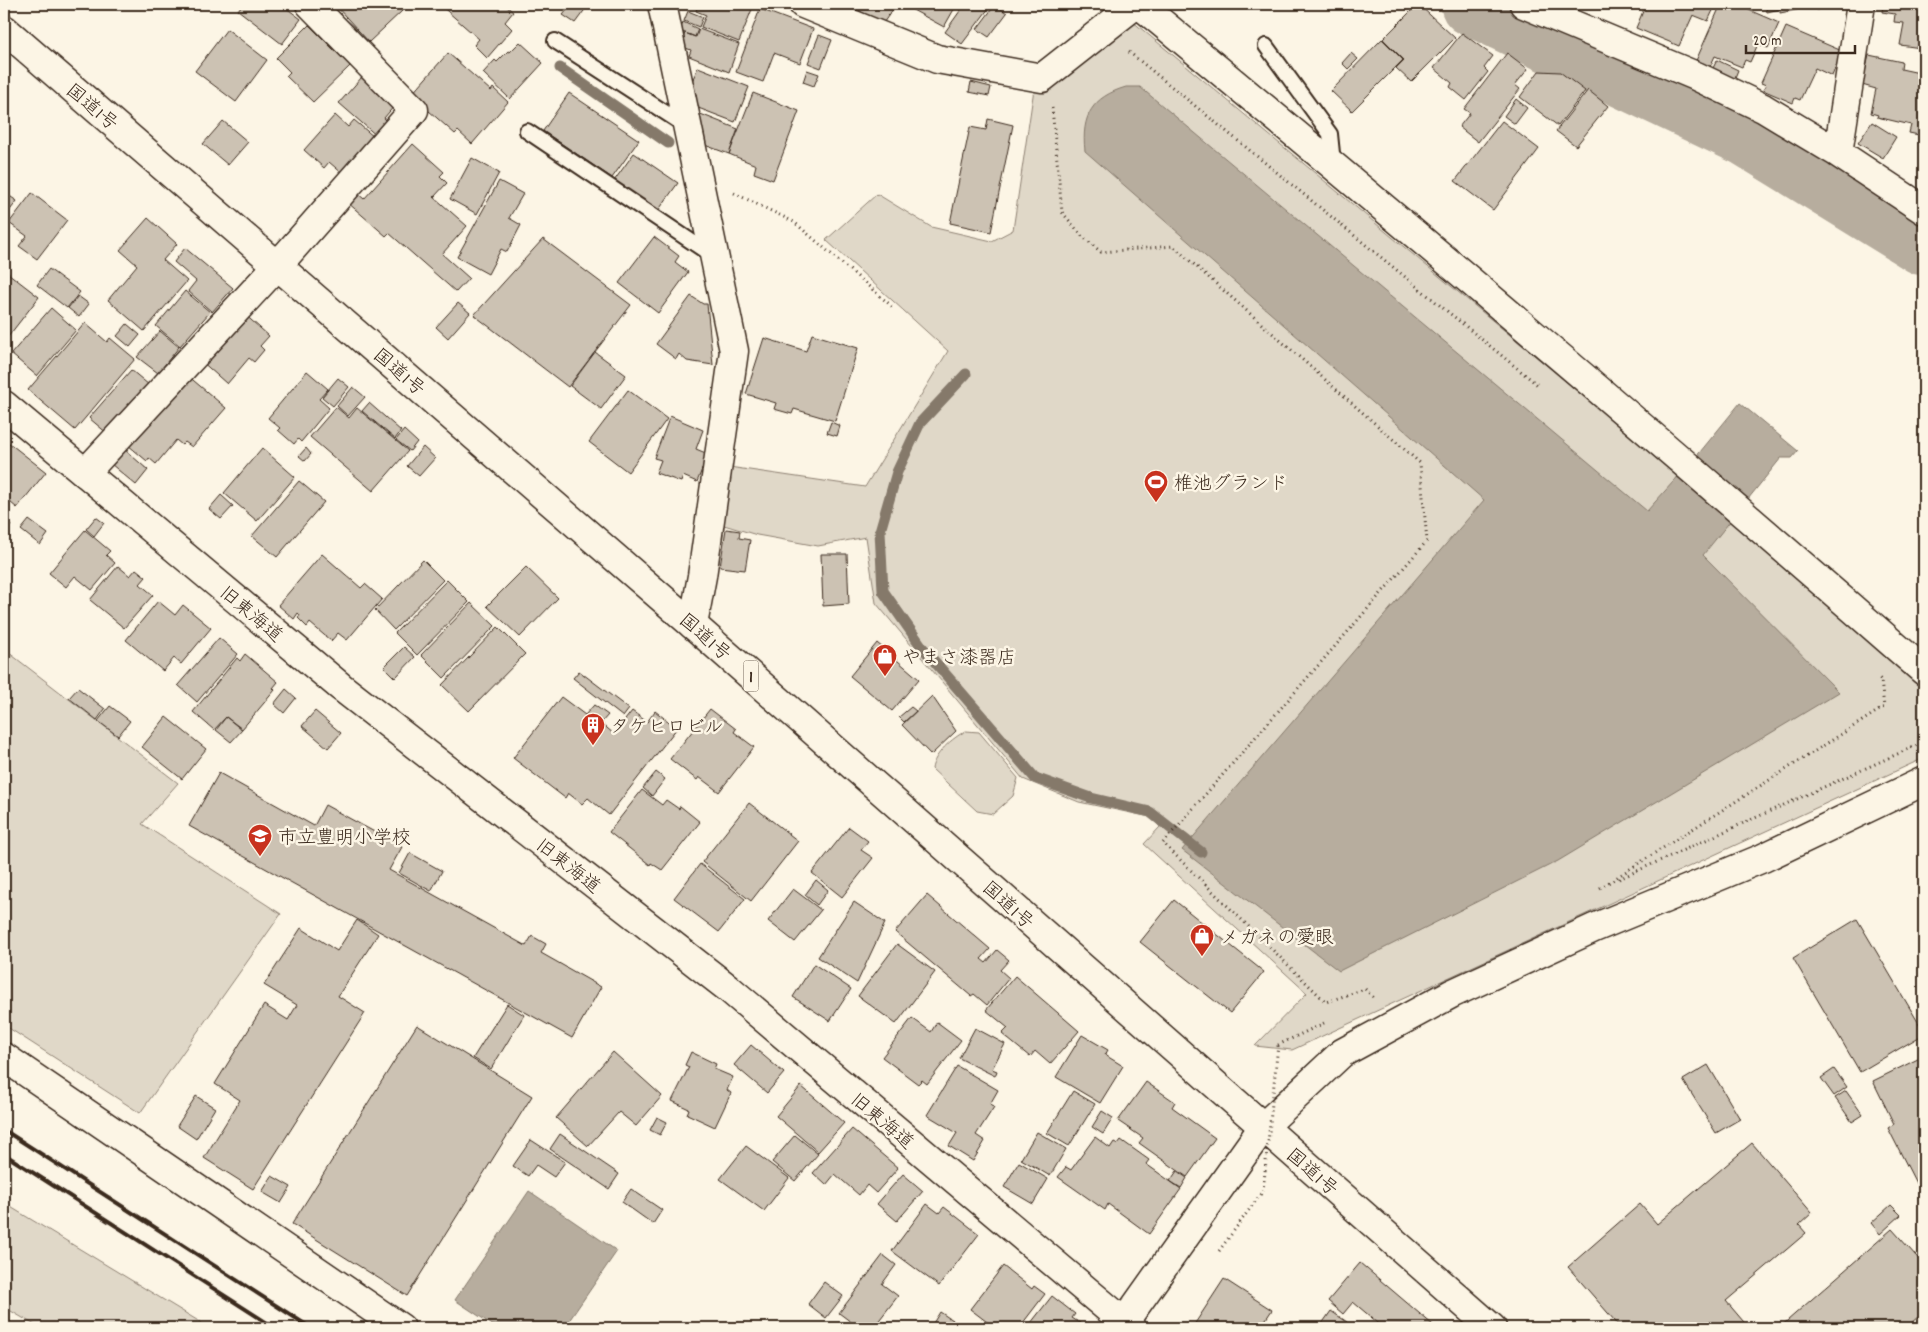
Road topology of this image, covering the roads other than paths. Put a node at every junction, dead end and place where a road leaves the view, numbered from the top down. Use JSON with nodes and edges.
{"nodes":[{"id":1,"x":803,"y":4,"type":"edge"},
{"id":2,"x":1138,"y":4,"type":"edge"},
{"id":3,"x":1524,"y":4,"type":"edge"},
{"id":4,"x":1862,"y":4,"type":"edge"},
{"id":5,"x":313,"y":5,"type":"edge"},
{"id":6,"x":667,"y":6,"type":"edge"},
{"id":7,"x":4,"y":29,"type":"edge"},
{"id":8,"x":555,"y":41,"type":"dead end"},
{"id":9,"x":1266,"y":46,"type":"dead end"},
{"id":10,"x":687,"y":126,"type":"junction"},
{"id":11,"x":528,"y":131,"type":"dead end"},
{"id":12,"x":1838,"y":153,"type":"junction"},
{"id":13,"x":1333,"y":164,"type":"junction"},
{"id":14,"x":1924,"y":210,"type":"edge"},
{"id":15,"x":713,"y":256,"type":"junction"},
{"id":16,"x":278,"y":265,"type":"junction"},
{"id":17,"x":4,"y":404,"type":"edge"},
{"id":18,"x":85,"y":473,"type":"junction"},
{"id":19,"x":693,"y":625,"type":"junction"},
{"id":20,"x":1924,"y":671,"type":"edge"},
{"id":21,"x":1924,"y":781,"type":"edge"},
{"id":22,"x":4,"y":1056,"type":"edge"},
{"id":23,"x":1263,"y":1127,"type":"junction"},
{"id":24,"x":1125,"y":1326,"type":"edge"},
{"id":25,"x":401,"y":1328,"type":"edge"},
{"id":26,"x":1492,"y":1328,"type":"edge"}],
"edges":[{"from":1,"to":2,"type":"main road"},
{"from":2,"to":13,"type":"main road"},
{"from":3,"to":12,"type":"main road"},
{"from":4,"to":12,"type":"main road"},
{"from":5,"to":16,"type":"main road"},
{"from":6,"to":10,"type":"main road"},
{"from":7,"to":16,"type":"main road","name":"国道1号","number":"1"},
{"from":8,"to":10,"type":"lane"},
{"from":9,"to":13,"type":"lane"},
{"from":10,"to":15,"type":"main road"},
{"from":11,"to":15,"type":"lane"},
{"from":12,"to":14,"type":"main road"},
{"from":13,"to":20,"type":"main road"},
{"from":15,"to":19,"type":"main road"},
{"from":16,"to":18,"type":"main road"},
{"from":16,"to":19,"type":"main road","name":"国道1号","number":"1"},
{"from":17,"to":18,"type":"main road","name":"旧東海道"},
{"from":18,"to":24,"type":"main road","name":"旧東海道"},
{"from":19,"to":23,"type":"main road","name":"国道1号","number":"1"},
{"from":21,"to":23,"type":"main road"},
{"from":22,"to":25,"type":"main road"},
{"from":23,"to":24,"type":"main road"},
{"from":23,"to":26,"type":"main road","name":"国道1号","number":"1"}]}
